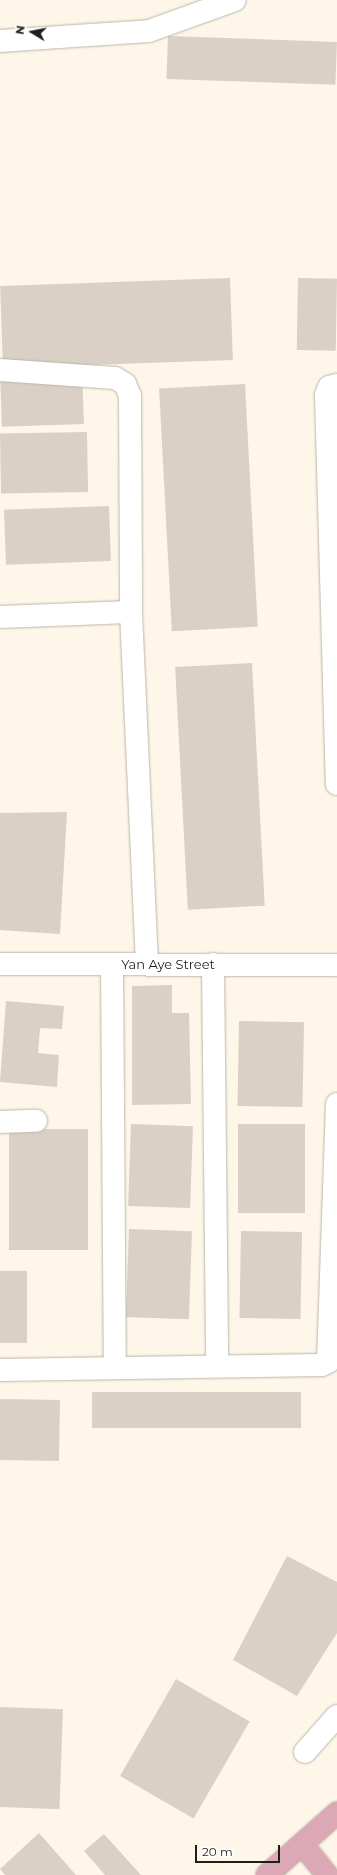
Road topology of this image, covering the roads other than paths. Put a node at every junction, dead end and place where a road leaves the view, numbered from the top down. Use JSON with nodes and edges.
{"nodes":[{"id":1,"x":235,"y":0,"type":"edge"},
{"id":2,"x":0,"y":41,"type":"edge"},
{"id":3,"x":0,"y":370,"type":"edge"},
{"id":4,"x":337,"y":385,"type":"edge"},
{"id":5,"x":130,"y":612,"type":"junction"},
{"id":6,"x":0,"y":617,"type":"edge"},
{"id":7,"x":336,"y":663,"type":"edge"},
{"id":8,"x":337,"y":784,"type":"edge"},
{"id":9,"x":0,"y":964,"type":"edge"},
{"id":10,"x":112,"y":964,"type":"junction"},
{"id":11,"x":147,"y":964,"type":"junction"},
{"id":12,"x":213,"y":964,"type":"junction"},
{"id":13,"x":337,"y":965,"type":"edge"},
{"id":14,"x":337,"y":1104,"type":"edge"},
{"id":15,"x":36,"y":1121,"type":"dead end"},
{"id":16,"x":0,"y":1122,"type":"edge"},
{"id":17,"x":217,"y":1364,"type":"junction"},
{"id":18,"x":115,"y":1367,"type":"junction"},
{"id":19,"x":0,"y":1370,"type":"edge"},
{"id":20,"x":337,"y":1716,"type":"edge"},
{"id":21,"x":305,"y":1752,"type":"dead end"},
{"id":22,"x":337,"y":1813,"type":"edge"},
{"id":23,"x":302,"y":1844,"type":"junction"},
{"id":24,"x":267,"y":1875,"type":"edge"},
{"id":25,"x":327,"y":1875,"type":"edge"}],
"edges":[{"from":1,"to":2,"type":"street"},
{"from":3,"to":5,"type":"street"},
{"from":4,"to":7,"type":"street"},
{"from":5,"to":6,"type":"street"},
{"from":5,"to":11,"type":"street"},
{"from":7,"to":8,"type":"street"},
{"from":9,"to":10,"type":"street","name":"Yan Aye Street"},
{"from":10,"to":11,"type":"street","name":"Yan Aye Street"},
{"from":10,"to":18,"type":"street"},
{"from":11,"to":12,"type":"street","name":"Yan Aye Street"},
{"from":12,"to":13,"type":"street","name":"Yan Aye Street"},
{"from":12,"to":17,"type":"street"},
{"from":14,"to":17,"type":"street"},
{"from":15,"to":16,"type":"street"},
{"from":17,"to":18,"type":"street"},
{"from":18,"to":19,"type":"street"},
{"from":20,"to":21,"type":"street"},
{"from":22,"to":23,"type":"main road"},
{"from":23,"to":24,"type":"main road"},
{"from":23,"to":25,"type":"main road"}]}
